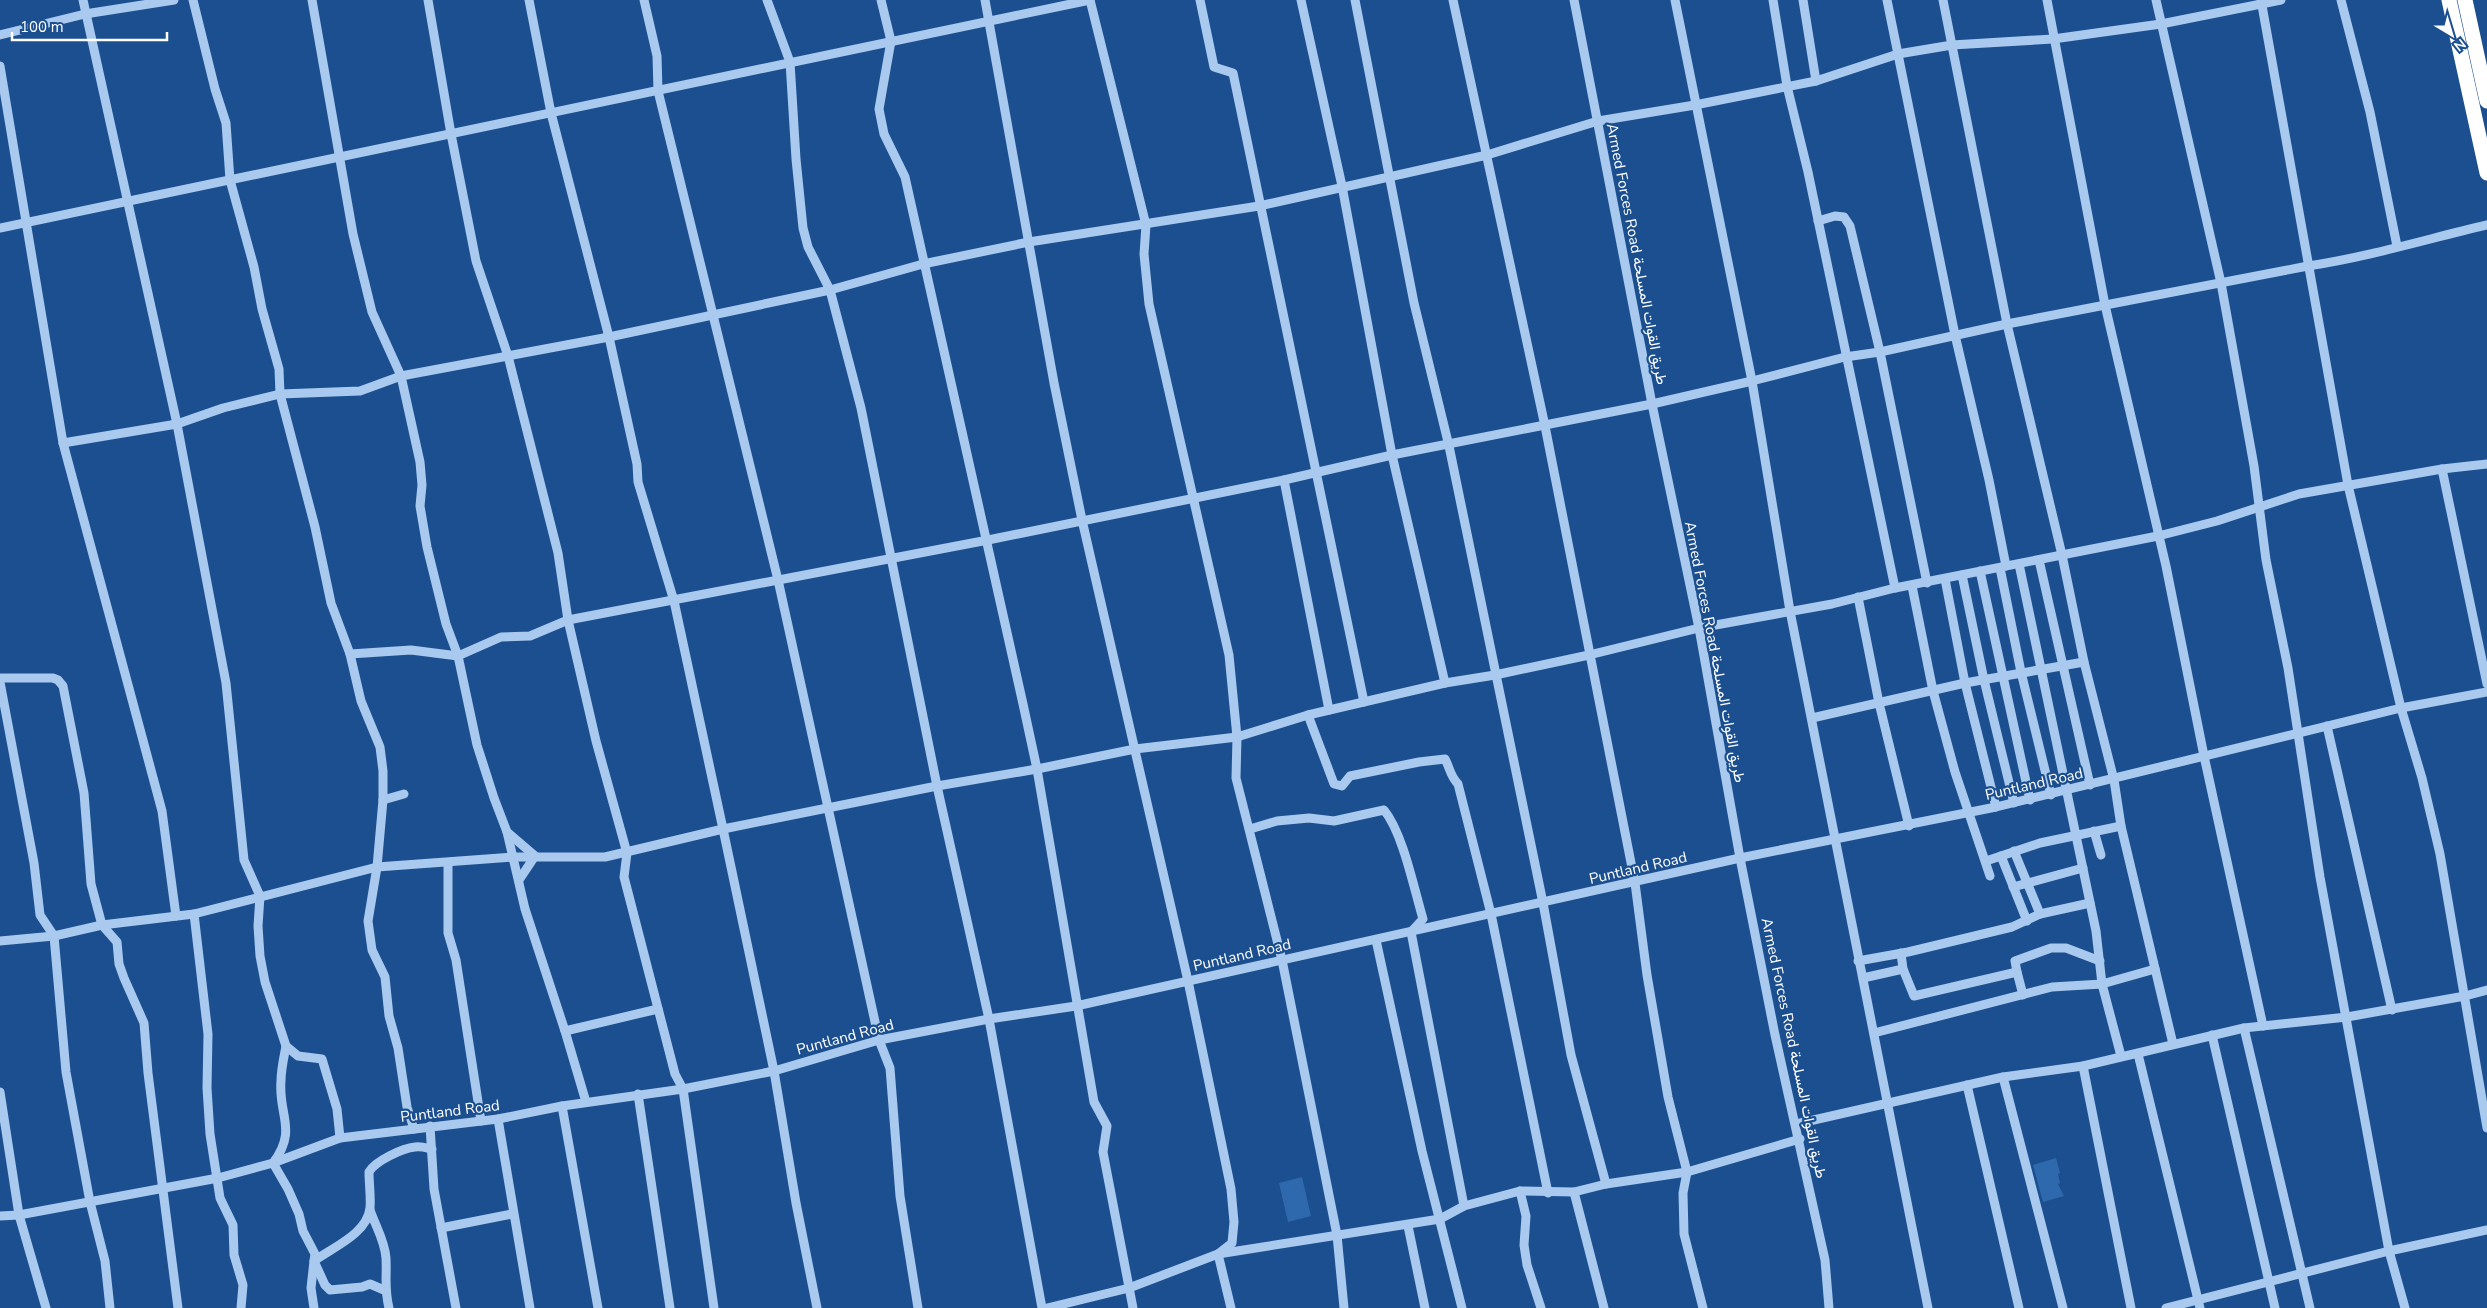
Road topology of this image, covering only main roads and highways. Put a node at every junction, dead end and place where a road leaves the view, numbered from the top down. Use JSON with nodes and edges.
{"nodes":[{"id":1,"x":2449,"y":0,"type":"edge"},
{"id":2,"x":2465,"y":0,"type":"edge"},
{"id":3,"x":2487,"y":100,"type":"edge"},
{"id":4,"x":2487,"y":172,"type":"edge"}],
"edges":[{"from":1,"to":4,"type":"highway"},
{"from":2,"to":3,"type":"highway"}]}
